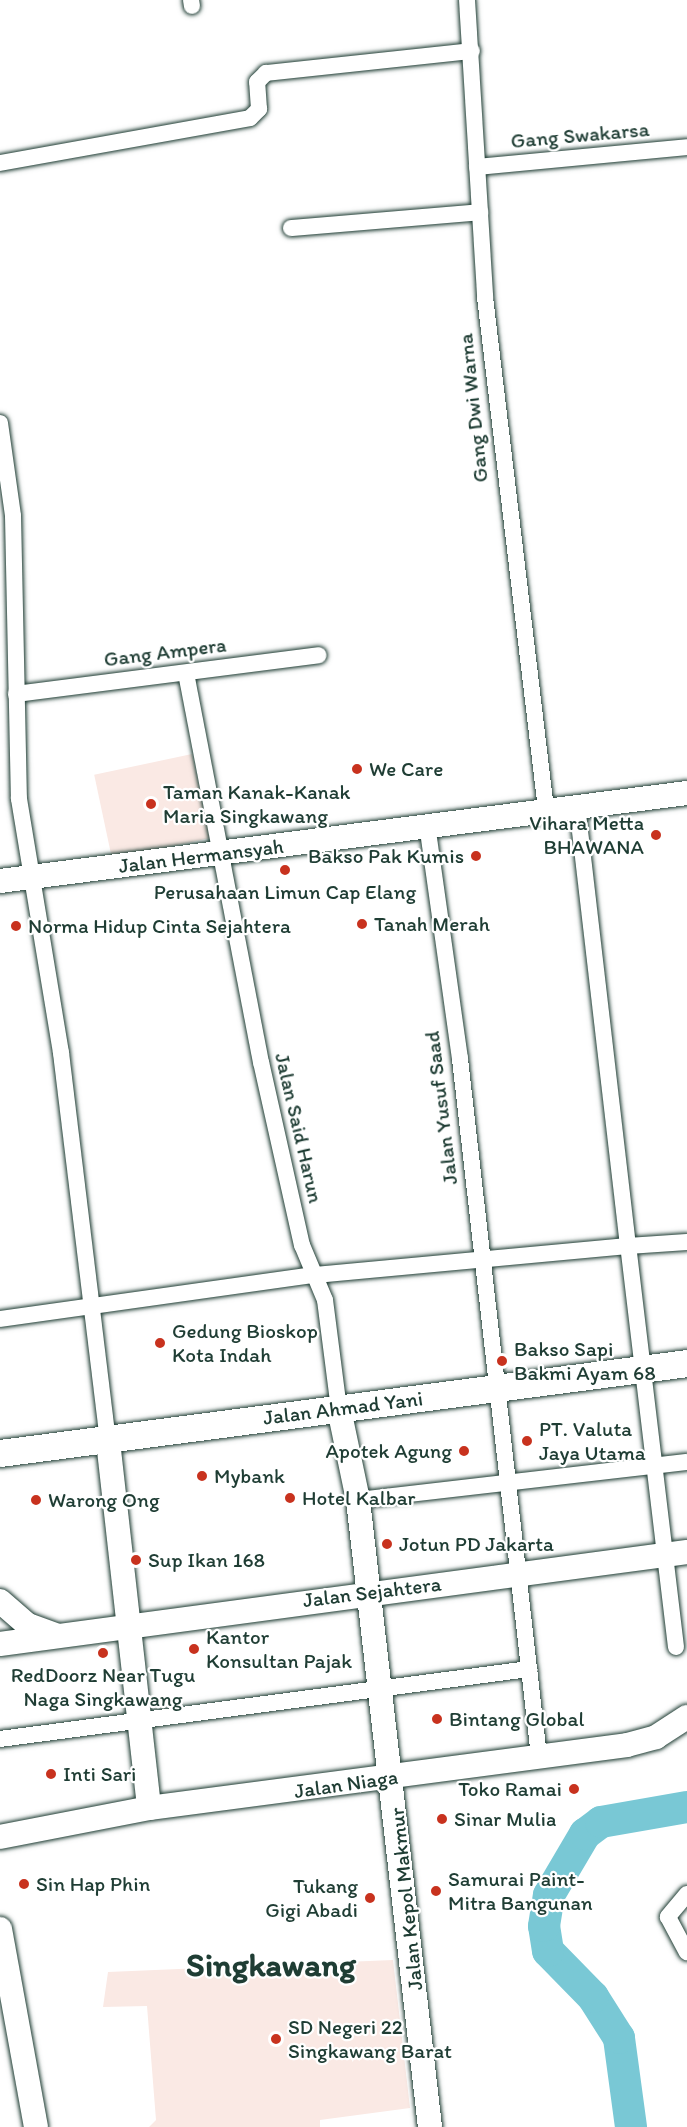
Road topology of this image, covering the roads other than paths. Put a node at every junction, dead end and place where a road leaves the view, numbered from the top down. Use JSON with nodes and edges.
{"nodes":[{"id":1,"x":467,"y":0,"type":"edge"},
{"id":2,"x":472,"y":51,"type":"junction"},
{"id":3,"x":687,"y":147,"type":"edge"},
{"id":4,"x":0,"y":163,"type":"edge"},
{"id":5,"x":477,"y":167,"type":"junction"},
{"id":6,"x":480,"y":212,"type":"junction"},
{"id":7,"x":291,"y":228,"type":"dead end"},
{"id":8,"x":0,"y":423,"type":"edge"},
{"id":9,"x":7,"y":633,"type":"edge"},
{"id":10,"x":319,"y":655,"type":"dead end"},
{"id":11,"x":186,"y":673,"type":"junction"},
{"id":12,"x":10,"y":699,"type":"edge"},
{"id":13,"x":687,"y":793,"type":"edge"},
{"id":14,"x":577,"y":807,"type":"junction"},
{"id":15,"x":546,"y":809,"type":"junction"},
{"id":16,"x":427,"y":824,"type":"junction"},
{"id":17,"x":223,"y":854,"type":"junction"},
{"id":18,"x":29,"y":878,"type":"junction"},
{"id":19,"x":0,"y":881,"type":"edge"},
{"id":20,"x":687,"y":1242,"type":"edge"},
{"id":21,"x":628,"y":1246,"type":"junction"},
{"id":22,"x":481,"y":1257,"type":"junction"},
{"id":23,"x":315,"y":1275,"type":"junction"},
{"id":24,"x":90,"y":1309,"type":"junction"},
{"id":25,"x":0,"y":1319,"type":"edge"},
{"id":26,"x":687,"y":1363,"type":"edge"},
{"id":27,"x":642,"y":1369,"type":"junction"},
{"id":28,"x":496,"y":1388,"type":"junction"},
{"id":29,"x":339,"y":1409,"type":"junction"},
{"id":30,"x":108,"y":1441,"type":"junction"},
{"id":31,"x":0,"y":1454,"type":"edge"},
{"id":32,"x":687,"y":1462,"type":"edge"},
{"id":33,"x":651,"y":1466,"type":"junction"},
{"id":34,"x":508,"y":1482,"type":"junction"},
{"id":35,"x":358,"y":1500,"type":"junction"},
{"id":36,"x":687,"y":1552,"type":"edge"},
{"id":37,"x":662,"y":1555,"type":"junction"},
{"id":38,"x":518,"y":1574,"type":"junction"},
{"id":39,"x":369,"y":1592,"type":"junction"},
{"id":40,"x":0,"y":1601,"type":"edge"},
{"id":41,"x":126,"y":1625,"type":"junction"},
{"id":42,"x":58,"y":1636,"type":"junction"},
{"id":43,"x":0,"y":1644,"type":"edge"},
{"id":44,"x":676,"y":1647,"type":"dead end"},
{"id":45,"x":530,"y":1669,"type":"junction"},
{"id":46,"x":381,"y":1688,"type":"junction"},
{"id":47,"x":687,"y":1717,"type":"edge"},
{"id":48,"x":139,"y":1721,"type":"junction"},
{"id":49,"x":0,"y":1739,"type":"edge"},
{"id":50,"x":539,"y":1757,"type":"junction"},
{"id":51,"x":393,"y":1778,"type":"junction"},
{"id":52,"x":149,"y":1808,"type":"junction"},
{"id":53,"x":0,"y":1837,"type":"edge"},
{"id":54,"x":687,"y":1894,"type":"edge"},
{"id":55,"x":0,"y":1929,"type":"edge"},
{"id":56,"x":687,"y":1952,"type":"edge"},
{"id":57,"x":36,"y":2127,"type":"edge"},
{"id":58,"x":430,"y":2127,"type":"edge"}],
"edges":[{"from":1,"to":2,"type":"street","name":"Gang Dwi Warna"},
{"from":2,"to":4,"type":"street"},
{"from":2,"to":5,"type":"street","name":"Gang Dwi Warna"},
{"from":3,"to":5,"type":"street","name":"Gang Swakarsa"},
{"from":5,"to":6,"type":"street","name":"Gang Dwi Warna"},
{"from":6,"to":7,"type":"street"},
{"from":6,"to":15,"type":"street","name":"Gang Dwi Warna"},
{"from":8,"to":9,"type":"street"},
{"from":9,"to":12,"type":"street"},
{"from":10,"to":11,"type":"street","name":"Gang Ampera"},
{"from":11,"to":12,"type":"street","name":"Gang Ampera"},
{"from":11,"to":17,"type":"street","name":"Jalan Said Harun"},
{"from":12,"to":18,"type":"street"},
{"from":13,"to":14,"type":"street","name":"Jalan Hermansyah"},
{"from":14,"to":15,"type":"street","name":"Jalan Hermansyah"},
{"from":14,"to":21,"type":"street"},
{"from":15,"to":16,"type":"street","name":"Jalan Hermansyah"},
{"from":16,"to":17,"type":"street","name":"Jalan Hermansyah"},
{"from":16,"to":22,"type":"street","name":"Jalan Yusuf Saad"},
{"from":17,"to":18,"type":"street","name":"Jalan Hermansyah"},
{"from":17,"to":23,"type":"street","name":"Jalan Said Harun"},
{"from":18,"to":19,"type":"street","name":"Jalan Hermansyah"},
{"from":18,"to":24,"type":"street"},
{"from":20,"to":21,"type":"street"},
{"from":21,"to":22,"type":"street"},
{"from":21,"to":27,"type":"street"},
{"from":22,"to":23,"type":"street"},
{"from":22,"to":28,"type":"street","name":"Jalan Yusuf Saad"},
{"from":23,"to":24,"type":"street"},
{"from":23,"to":29,"type":"street","name":"Jalan Said Harun"},
{"from":24,"to":25,"type":"street"},
{"from":24,"to":30,"type":"street"},
{"from":26,"to":27,"type":"main road","name":"Jalan Ahmad Yani"},
{"from":27,"to":28,"type":"main road","name":"Jalan Ahmad Yani"},
{"from":27,"to":33,"type":"street"},
{"from":28,"to":29,"type":"main road","name":"Jalan Ahmad Yani"},
{"from":28,"to":34,"type":"street","name":"Jalan Yusuf Saad"},
{"from":29,"to":30,"type":"main road","name":"Jalan Ahmad Yani"},
{"from":29,"to":35,"type":"street","name":"Jalan Kepol Makmur"},
{"from":30,"to":31,"type":"main road","name":"Jalan Ahmad Yani"},
{"from":30,"to":41,"type":"street"},
{"from":32,"to":33,"type":"street"},
{"from":33,"to":34,"type":"street"},
{"from":33,"to":37,"type":"street"},
{"from":34,"to":35,"type":"street"},
{"from":34,"to":38,"type":"street","name":"Jalan Yusuf Saad"},
{"from":35,"to":39,"type":"street","name":"Jalan Kepol Makmur"},
{"from":36,"to":37,"type":"street","name":"Jalan Sejahtera"},
{"from":37,"to":38,"type":"street","name":"Jalan Sejahtera"},
{"from":37,"to":44,"type":"street"},
{"from":38,"to":39,"type":"street","name":"Jalan Sejahtera"},
{"from":38,"to":45,"type":"street","name":"Jalan Yusuf Saad"},
{"from":39,"to":41,"type":"street","name":"Jalan Sejahtera"},
{"from":39,"to":46,"type":"street","name":"Jalan Kepol Makmur"},
{"from":40,"to":42,"type":"street"},
{"from":41,"to":42,"type":"street","name":"Jalan Sejahtera"},
{"from":41,"to":48,"type":"street"},
{"from":42,"to":43,"type":"street","name":"Jalan Sejahtera"},
{"from":45,"to":46,"type":"street"},
{"from":45,"to":50,"type":"street","name":"Jalan Yusuf Saad"},
{"from":46,"to":48,"type":"street"},
{"from":46,"to":51,"type":"street","name":"Jalan Kepol Makmur"},
{"from":47,"to":50,"type":"street","name":"Jalan Niaga"},
{"from":48,"to":49,"type":"street"},
{"from":48,"to":52,"type":"street"},
{"from":50,"to":51,"type":"street","name":"Jalan Niaga"},
{"from":51,"to":52,"type":"street","name":"Jalan Niaga"},
{"from":51,"to":58,"type":"street","name":"Jalan Kepol Makmur"},
{"from":52,"to":53,"type":"street","name":"Jalan Niaga"},
{"from":54,"to":56,"type":"street"},
{"from":55,"to":57,"type":"street"}]}
